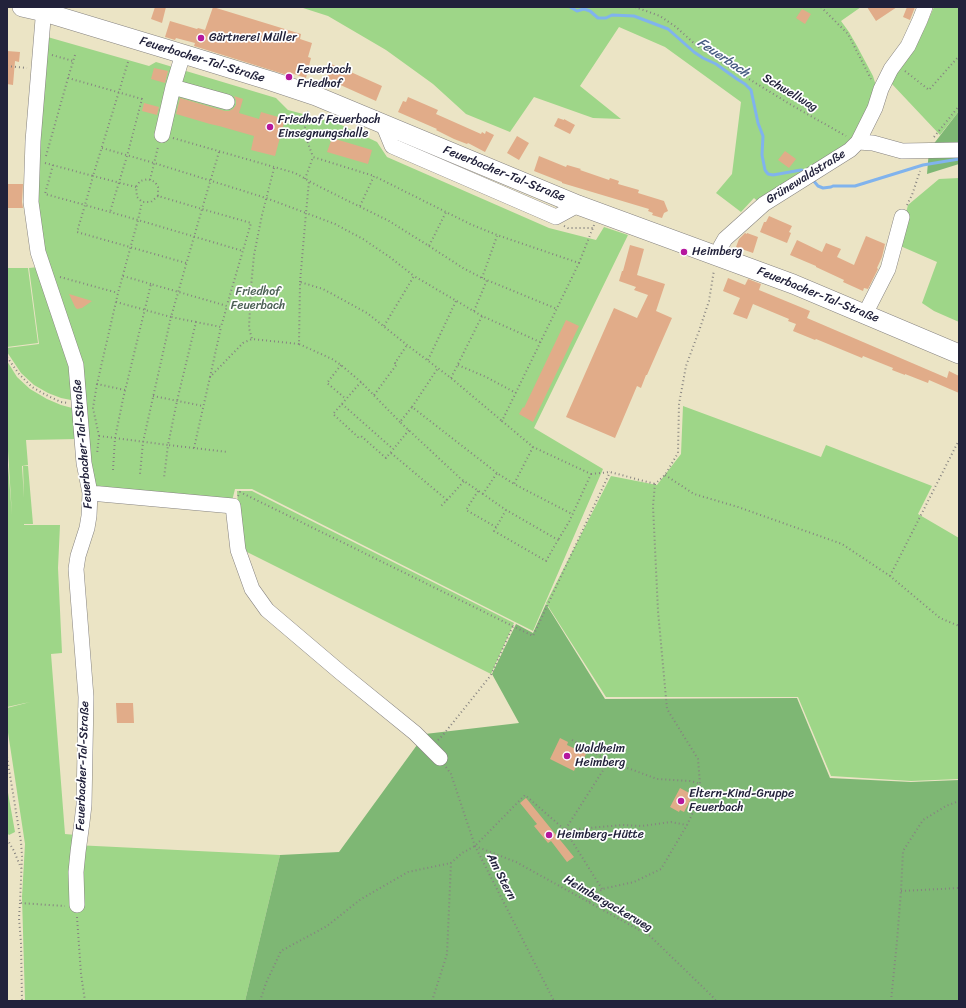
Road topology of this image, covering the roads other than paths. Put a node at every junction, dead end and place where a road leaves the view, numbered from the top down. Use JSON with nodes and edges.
{"nodes":[{"id":1,"x":22,"y":7,"type":"edge"},
{"id":2,"x":925,"y":7,"type":"edge"},
{"id":3,"x":44,"y":9,"type":"edge"},
{"id":4,"x":183,"y":54,"type":"junction"},
{"id":5,"x":173,"y":87,"type":"junction"},
{"id":6,"x":227,"y":102,"type":"dead end"},
{"id":7,"x":383,"y":124,"type":"junction"},
{"id":8,"x":162,"y":135,"type":"road end"},
{"id":9,"x":858,"y":142,"type":"junction"},
{"id":10,"x":959,"y":150,"type":"edge"},
{"id":11,"x":578,"y":204,"type":"junction"},
{"id":12,"x":902,"y":217,"type":"road end"},
{"id":13,"x":718,"y":256,"type":"junction"},
{"id":14,"x":866,"y":314,"type":"junction"},
{"id":15,"x":959,"y":354,"type":"edge"},
{"id":16,"x":90,"y":493,"type":"junction"},
{"id":17,"x":435,"y":752,"type":"road end"},
{"id":18,"x":76,"y":905,"type":"road end"}],
"edges":[{"from":1,"to":3,"type":"main road","name":"Feuerbacher-Tal-Straße"},
{"from":2,"to":9,"type":"lane","name":"Grünewaldstraße"},
{"from":3,"to":4,"type":"main road","name":"Feuerbacher-Tal-Straße"},
{"from":3,"to":16,"type":"lane","name":"Feuerbacher-Tal-Straße"},
{"from":4,"to":5,"type":"lane"},
{"from":4,"to":7,"type":"main road","name":"Feuerbacher-Tal-Straße"},
{"from":5,"to":6,"type":"lane"},
{"from":5,"to":8,"type":"lane"},
{"from":7,"to":11,"type":"main road","name":"Feuerbacher-Tal-Straße"},
{"from":7,"to":11,"type":"lane"},
{"from":9,"to":10,"type":"lane"},
{"from":9,"to":13,"type":"lane","name":"Grünewaldstraße"},
{"from":11,"to":13,"type":"main road","name":"Feuerbacher-Tal-Straße"},
{"from":12,"to":14,"type":"lane"},
{"from":13,"to":14,"type":"main road","name":"Feuerbacher-Tal-Straße"},
{"from":14,"to":15,"type":"main road","name":"Feuerbacher-Tal-Straße"},
{"from":16,"to":17,"type":"lane"},
{"from":16,"to":18,"type":"lane","name":"Feuerbacher-Tal-Straße"}]}
